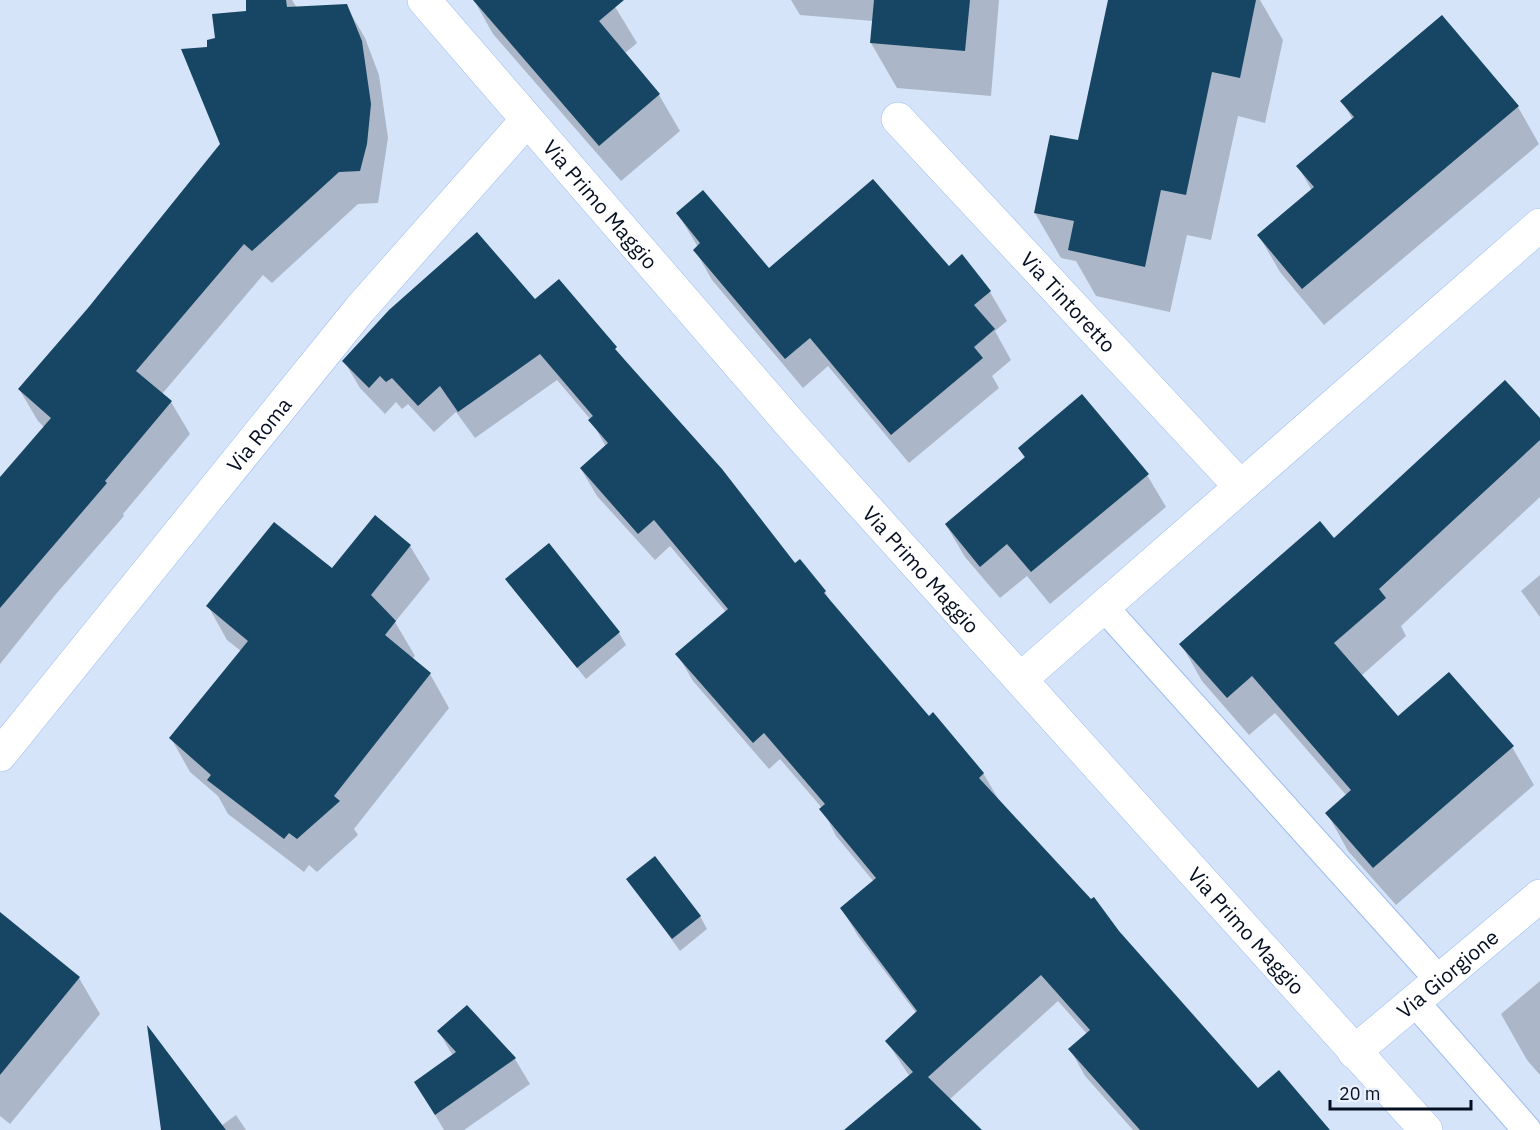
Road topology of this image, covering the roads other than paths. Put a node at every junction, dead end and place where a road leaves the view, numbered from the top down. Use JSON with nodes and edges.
{"nodes":[{"id":1,"x":424,"y":0,"type":"edge"},
{"id":2,"x":898,"y":119,"type":"dead end"},
{"id":3,"x":527,"y":120,"type":"junction"},
{"id":4,"x":1540,"y":225,"type":"edge"},
{"id":5,"x":1240,"y":486,"type":"junction"},
{"id":6,"x":1103,"y":606,"type":"junction"},
{"id":7,"x":1022,"y":678,"type":"junction"},
{"id":8,"x":0,"y":755,"type":"edge"},
{"id":9,"x":1540,"y":896,"type":"edge"},
{"id":10,"x":1440,"y":981,"type":"junction"},
{"id":11,"x":1414,"y":1001,"type":"junction"},
{"id":12,"x":1354,"y":1052,"type":"junction"},
{"id":13,"x":1426,"y":1130,"type":"edge"},
{"id":14,"x":1527,"y":1130,"type":"edge"}],
"edges":[{"from":1,"to":3,"type":"street","name":"Via Primo Maggio"},
{"from":2,"to":5,"type":"street","name":"Via Tintoretto"},
{"from":3,"to":7,"type":"street","name":"Via Primo Maggio"},
{"from":3,"to":8,"type":"street","name":"Via Roma"},
{"from":4,"to":5,"type":"street"},
{"from":5,"to":6,"type":"street"},
{"from":6,"to":7,"type":"street"},
{"from":6,"to":10,"type":"lane"},
{"from":7,"to":12,"type":"street","name":"Via Primo Maggio"},
{"from":9,"to":10,"type":"street","name":"Via Giorgione"},
{"from":10,"to":11,"type":"street","name":"Via Giorgione"},
{"from":11,"to":12,"type":"street","name":"Via Giorgione"},
{"from":11,"to":14,"type":"lane"},
{"from":12,"to":13,"type":"street","name":"Via Primo Maggio"}]}
